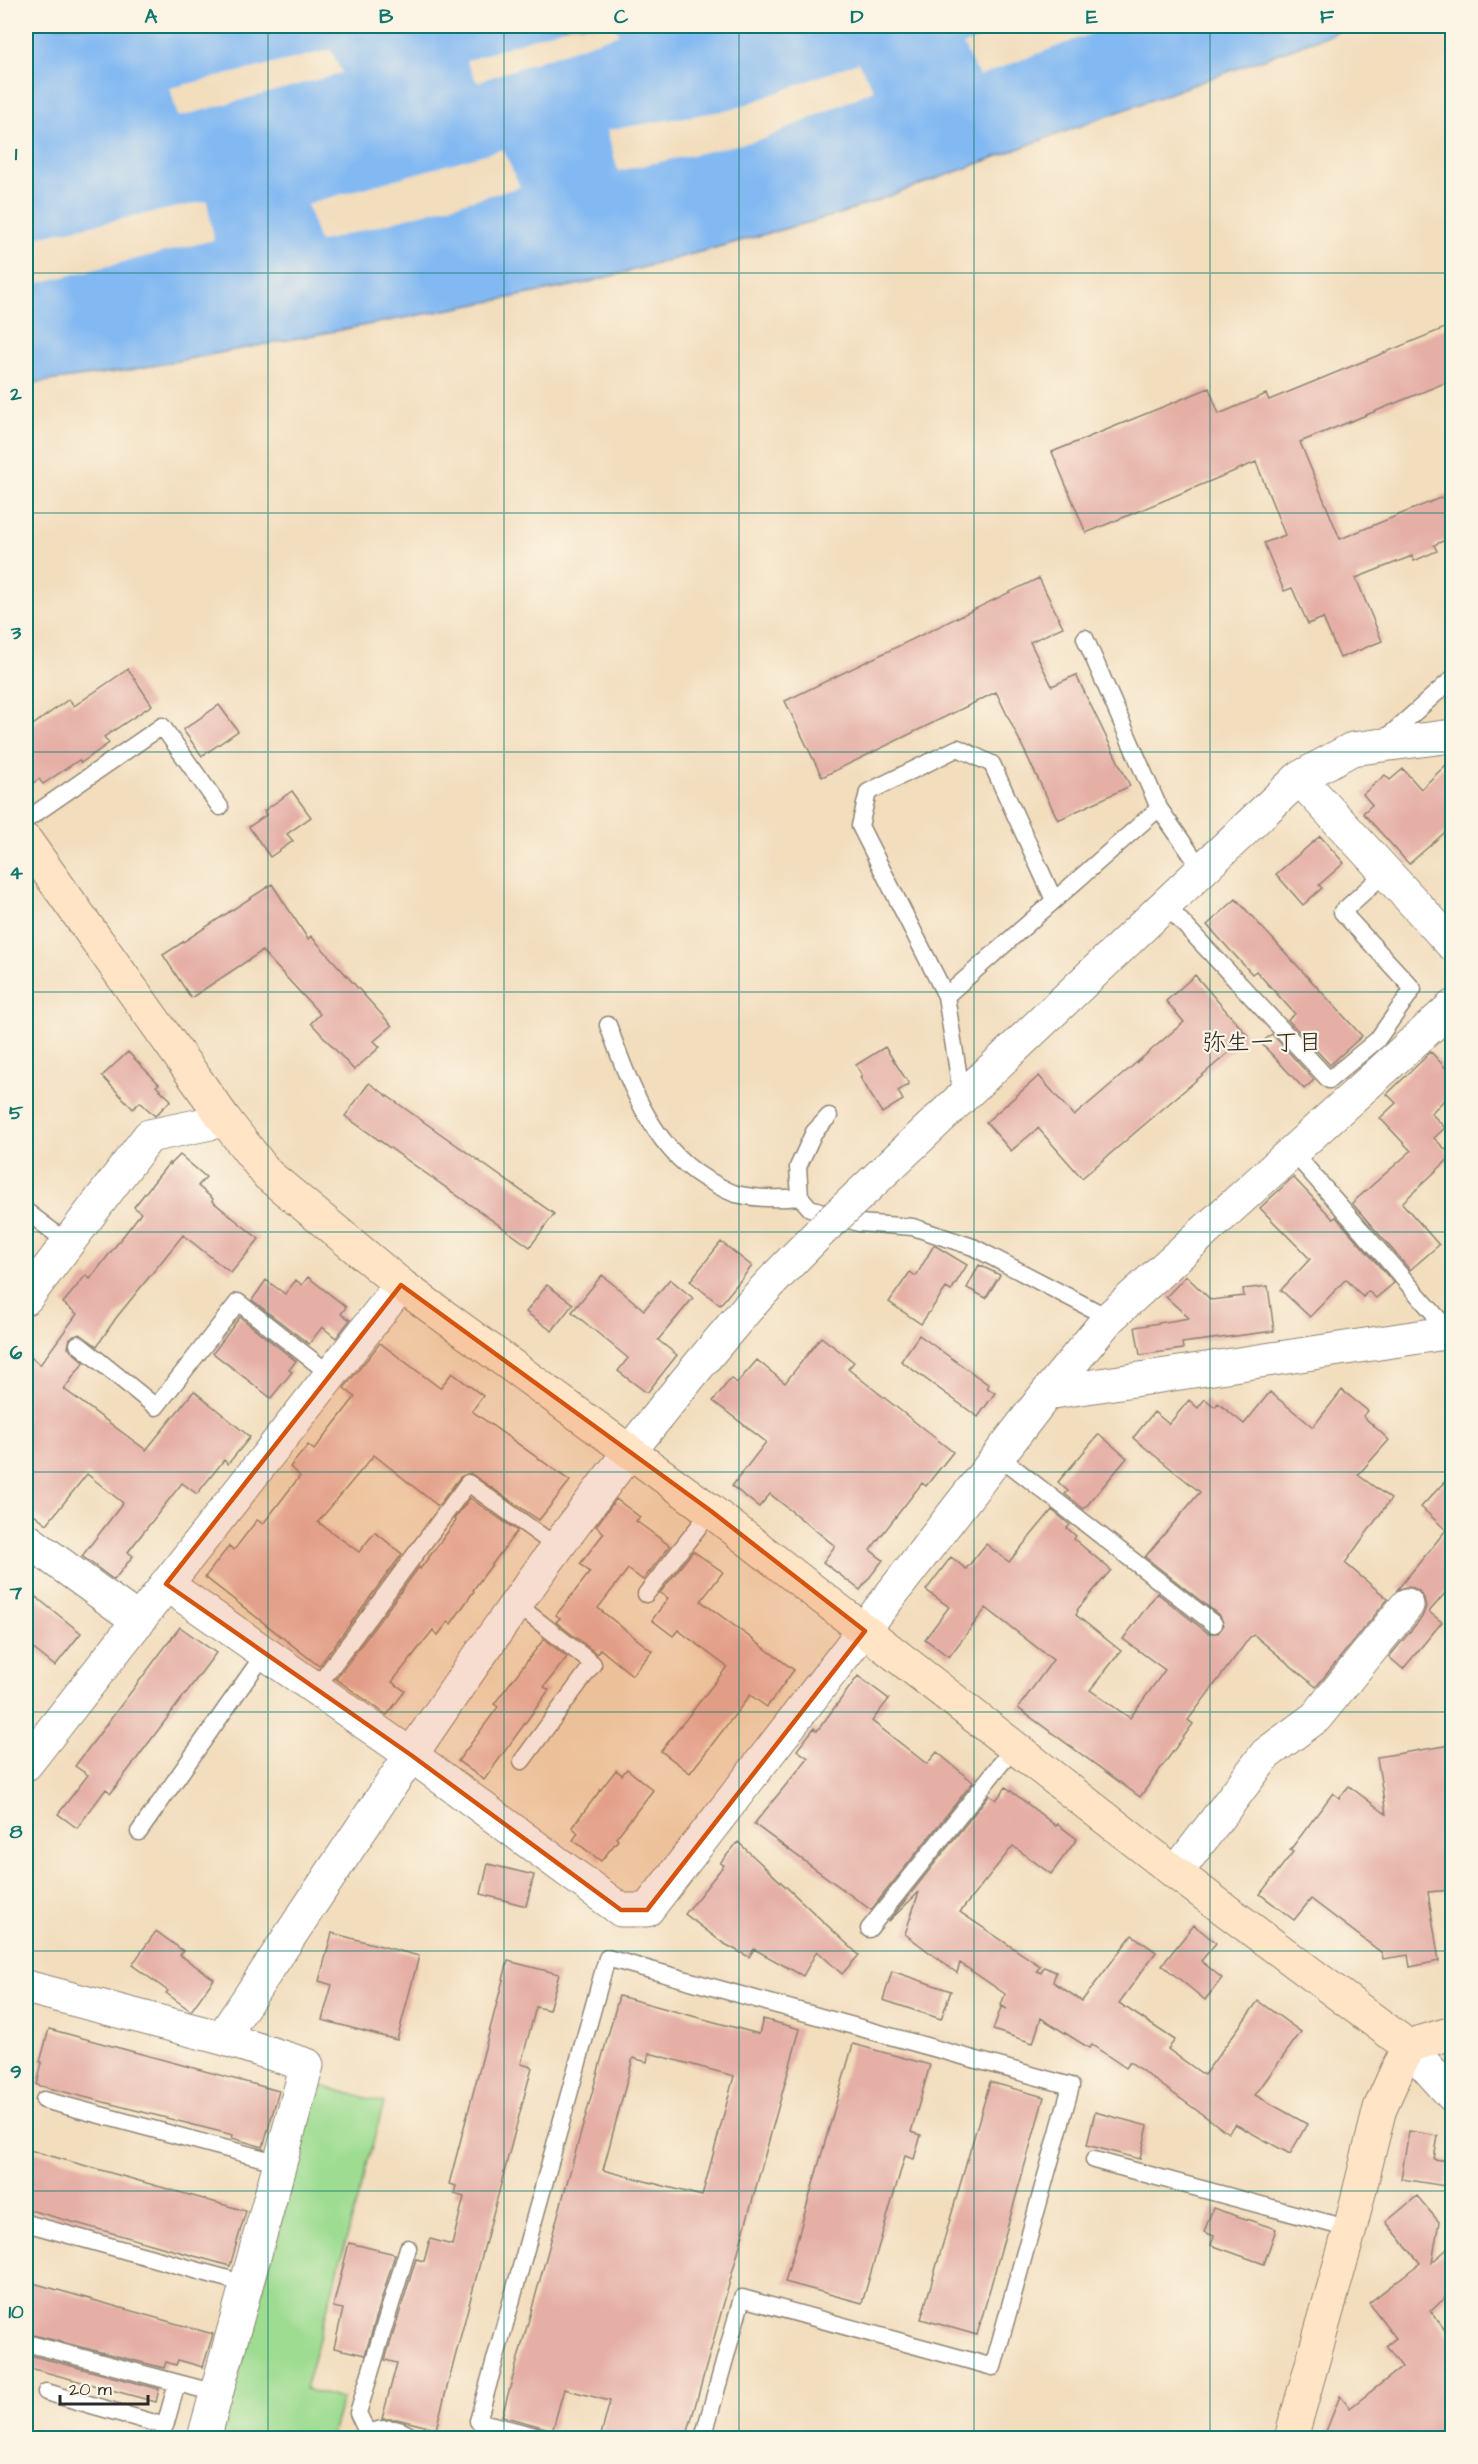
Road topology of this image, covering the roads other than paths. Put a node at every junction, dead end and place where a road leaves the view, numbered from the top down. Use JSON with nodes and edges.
{"nodes":[{"id":1,"x":1085,"y":638,"type":"dead end"},
{"id":2,"x":1452,"y":678,"type":"edge"},
{"id":3,"x":1452,"y":735,"type":"edge"},
{"id":4,"x":1379,"y":744,"type":"junction"},
{"id":5,"x":1299,"y":778,"type":"junction"},
{"id":6,"x":220,"y":807,"type":"dead end"},
{"id":7,"x":1159,"y":807,"type":"junction"},
{"id":8,"x":26,"y":820,"type":"edge"},
{"id":9,"x":26,"y":841,"type":"edge"},
{"id":10,"x":1202,"y":870,"type":"junction"},
{"id":11,"x":1386,"y":872,"type":"junction"},
{"id":12,"x":1054,"y":900,"type":"junction"},
{"id":13,"x":1165,"y":904,"type":"junction"},
{"id":14,"x":1452,"y":944,"type":"edge"},
{"id":15,"x":946,"y":996,"type":"junction"},
{"id":16,"x":1452,"y":1006,"type":"edge"},
{"id":17,"x":608,"y":1025,"type":"dead end"},
{"id":18,"x":963,"y":1097,"type":"junction"},
{"id":19,"x":830,"y":1116,"type":"dead end"},
{"id":20,"x":225,"y":1120,"type":"junction"},
{"id":21,"x":1293,"y":1152,"type":"junction"},
{"id":22,"x":800,"y":1197,"type":"junction"},
{"id":23,"x":26,"y":1210,"type":"edge"},
{"id":24,"x":68,"y":1243,"type":"junction"},
{"id":25,"x":401,"y":1285,"type":"junction"},
{"id":26,"x":28,"y":1288,"type":"edge"},
{"id":27,"x":1109,"y":1318,"type":"junction"},
{"id":28,"x":1452,"y":1333,"type":"edge"},
{"id":29,"x":78,"y":1344,"type":"dead end"},
{"id":30,"x":330,"y":1374,"type":"junction"},
{"id":31,"x":1047,"y":1393,"type":"junction"},
{"id":32,"x":630,"y":1450,"type":"junction"},
{"id":33,"x":999,"y":1456,"type":"junction"},
{"id":34,"x":711,"y":1511,"type":"junction"},
{"id":35,"x":26,"y":1539,"type":"edge"},
{"id":36,"x":557,"y":1547,"type":"junction"},
{"id":37,"x":166,"y":1584,"type":"junction"},
{"id":38,"x":646,"y":1594,"type":"dead end"},
{"id":39,"x":515,"y":1603,"type":"junction"},
{"id":40,"x":1407,"y":1605,"type":"dead end"},
{"id":41,"x":139,"y":1621,"type":"junction"},
{"id":42,"x":1214,"y":1624,"type":"dead end"},
{"id":43,"x":865,"y":1631,"type":"junction"},
{"id":44,"x":265,"y":1653,"type":"junction"},
{"id":45,"x":316,"y":1688,"type":"junction"},
{"id":46,"x":1015,"y":1746,"type":"junction"},
{"id":47,"x":29,"y":1754,"type":"edge"},
{"id":48,"x":411,"y":1755,"type":"junction"},
{"id":49,"x":522,"y":1761,"type":"dead end"},
{"id":50,"x":139,"y":1832,"type":"dead end"},
{"id":51,"x":1176,"y":1873,"type":"junction"},
{"id":52,"x":869,"y":1929,"type":"dead end"},
{"id":53,"x":26,"y":1987,"type":"edge"},
{"id":54,"x":1452,"y":2033,"type":"edge"},
{"id":55,"x":222,"y":2038,"type":"junction"},
{"id":56,"x":1408,"y":2046,"type":"junction"},
{"id":57,"x":1452,"y":2095,"type":"edge"},
{"id":58,"x":44,"y":2100,"type":"dead end"},
{"id":59,"x":1094,"y":2160,"type":"dead end"},
{"id":60,"x":280,"y":2163,"type":"junction"},
{"id":61,"x":26,"y":2223,"type":"edge"},
{"id":62,"x":1350,"y":2229,"type":"junction"},
{"id":63,"x":408,"y":2248,"type":"dead end"},
{"id":64,"x":246,"y":2284,"type":"junction"},
{"id":65,"x":26,"y":2343,"type":"edge"},
{"id":66,"x":177,"y":2383,"type":"junction"},
{"id":67,"x":46,"y":2392,"type":"dead end"},
{"id":68,"x":216,"y":2394,"type":"junction"},
{"id":69,"x":365,"y":2436,"type":"edge"},
{"id":70,"x":204,"y":2439,"type":"edge"},
{"id":71,"x":412,"y":2439,"type":"edge"},
{"id":72,"x":543,"y":2439,"type":"edge"},
{"id":73,"x":703,"y":2439,"type":"edge"},
{"id":74,"x":1291,"y":2439,"type":"edge"}],
"edges":[{"from":1,"to":7,"type":"lane"},
{"from":2,"to":4,"type":"lane"},
{"from":3,"to":4,"type":"street"},
{"from":4,"to":5,"type":"street"},
{"from":5,"to":10,"type":"street"},
{"from":5,"to":11,"type":"street"},
{"from":6,"to":8,"type":"lane"},
{"from":7,"to":10,"type":"lane"},
{"from":7,"to":12,"type":"lane"},
{"from":9,"to":20,"type":"street"},
{"from":10,"to":13,"type":"street"},
{"from":11,"to":13,"type":"lane"},
{"from":11,"to":14,"type":"street"},
{"from":12,"to":15,"type":"lane"},
{"from":12,"to":15,"type":"lane"},
{"from":13,"to":18,"type":"street"},
{"from":15,"to":18,"type":"lane"},
{"from":16,"to":21,"type":"street"},
{"from":17,"to":22,"type":"lane"},
{"from":18,"to":32,"type":"street","bridge":true},
{"from":19,"to":22,"type":"lane"},
{"from":20,"to":24,"type":"street"},
{"from":20,"to":25,"type":"street"},
{"from":21,"to":27,"type":"street"},
{"from":21,"to":28,"type":"lane"},
{"from":22,"to":27,"type":"lane"},
{"from":23,"to":24,"type":"lane"},
{"from":24,"to":26,"type":"street"},
{"from":25,"to":30,"type":"street"},
{"from":25,"to":32,"type":"street"},
{"from":27,"to":31,"type":"street"},
{"from":28,"to":31,"type":"street"},
{"from":29,"to":30,"type":"lane"},
{"from":30,"to":37,"type":"street"},
{"from":31,"to":33,"type":"street"},
{"from":32,"to":34,"type":"street"},
{"from":32,"to":36,"type":"street"},
{"from":33,"to":42,"type":"lane"},
{"from":33,"to":43,"type":"street"},
{"from":34,"to":38,"type":"lane"},
{"from":34,"to":43,"type":"street"},
{"from":35,"to":41,"type":"street"},
{"from":36,"to":39,"type":"street"},
{"from":36,"to":45,"type":"lane"},
{"from":37,"to":41,"type":"street"},
{"from":37,"to":44,"type":"street"},
{"from":39,"to":48,"type":"street"},
{"from":39,"to":49,"type":"lane"},
{"from":40,"to":51,"type":"street"},
{"from":41,"to":47,"type":"street"},
{"from":43,"to":46,"type":"street"},
{"from":43,"to":48,"type":"street"},
{"from":44,"to":45,"type":"street"},
{"from":44,"to":50,"type":"lane"},
{"from":45,"to":48,"type":"street"},
{"from":46,"to":51,"type":"street"},
{"from":46,"to":52,"type":"lane"},
{"from":48,"to":55,"type":"street"},
{"from":51,"to":56,"type":"street"},
{"from":53,"to":55,"type":"street"},
{"from":54,"to":56,"type":"street"},
{"from":55,"to":60,"type":"street"},
{"from":56,"to":57,"type":"street"},
{"from":56,"to":62,"type":"street"},
{"from":58,"to":60,"type":"lane"},
{"from":59,"to":62,"type":"lane"},
{"from":60,"to":64,"type":"street"},
{"from":61,"to":64,"type":"lane"},
{"from":62,"to":74,"type":"street"},
{"from":63,"to":69,"type":"lane"},
{"from":64,"to":68,"type":"street"},
{"from":65,"to":66,"type":"lane"},
{"from":66,"to":67,"type":"lane"},
{"from":66,"to":68,"type":"lane"},
{"from":68,"to":70,"type":"street"},
{"from":69,"to":71,"type":"lane"},
{"from":72,"to":73,"type":"lane"}]}
